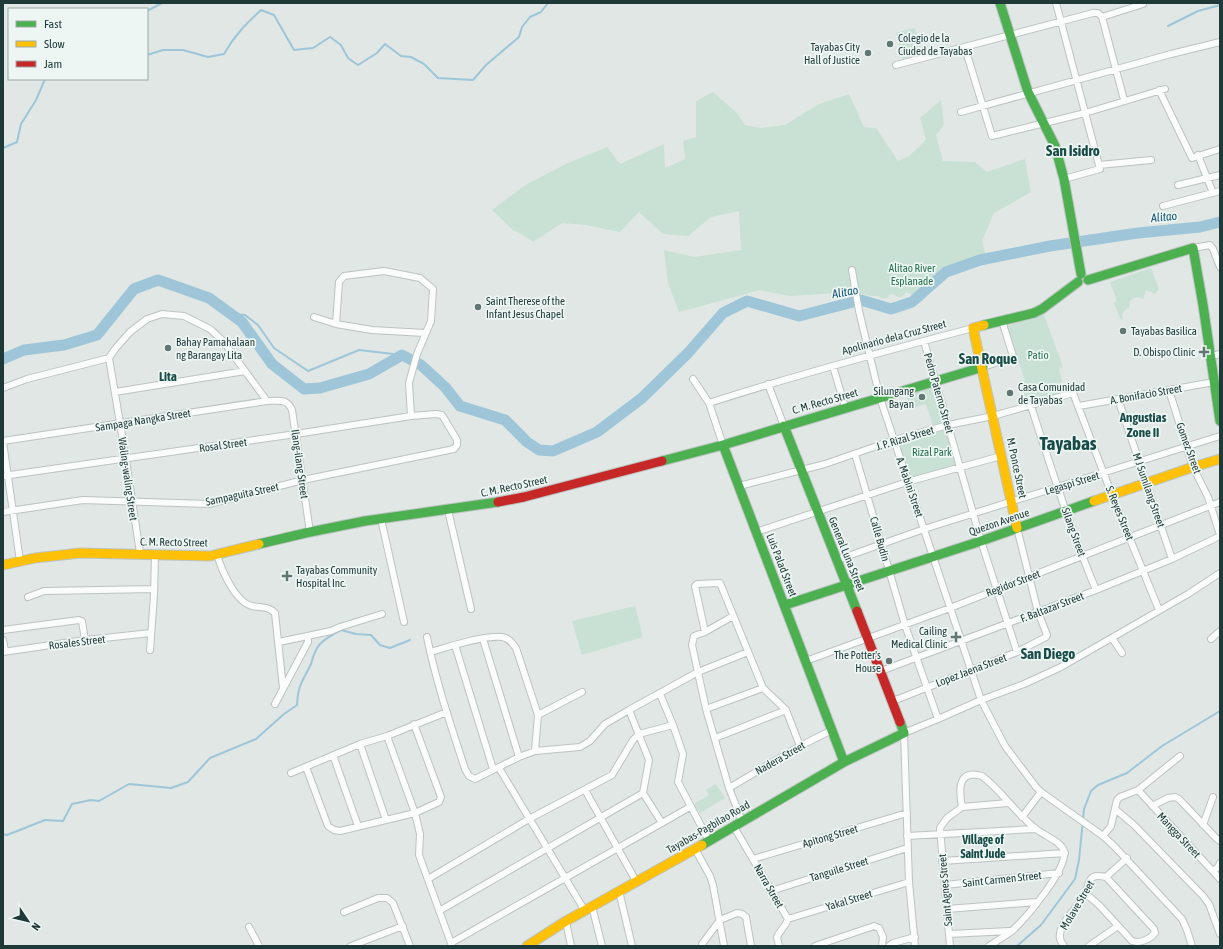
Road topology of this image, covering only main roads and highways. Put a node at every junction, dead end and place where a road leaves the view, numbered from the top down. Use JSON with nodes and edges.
{"nodes":[{"id":1,"x":1000,"y":3,"type":"edge"},
{"id":2,"x":1082,"y":279,"type":"junction"},
{"id":3,"x":973,"y":328,"type":"joint"},
{"id":4,"x":1216,"y":355,"type":"edge"},
{"id":5,"x":983,"y":367,"type":"junction"},
{"id":6,"x":1220,"y":421,"type":"edge"},
{"id":7,"x":784,"y":426,"type":"junction"},
{"id":8,"x":723,"y":445,"type":"junction"},
{"id":9,"x":1220,"y":459,"type":"edge"},
{"id":10,"x":1017,"y":528,"type":"junction"},
{"id":11,"x":3,"y":564,"type":"edge"},
{"id":12,"x":847,"y":585,"type":"junction"},
{"id":13,"x":785,"y":605,"type":"junction"},
{"id":14,"x":904,"y":733,"type":"joint"},
{"id":15,"x":844,"y":762,"type":"junction"},
{"id":16,"x":527,"y":946,"type":"edge"}],
"edges":[{"from":1,"to":2,"type":"main road"},
{"from":2,"to":3,"type":"main road","name":"Apolinario dela Cruz Street"},
{"from":2,"to":4,"type":"main road","name":"Apolinario dela Cruz Street"},
{"from":3,"to":5,"type":"main road","name":"M. Ponce Street"},
{"from":4,"to":6,"type":"main road"},
{"from":5,"to":7,"type":"main road","name":"C. M. Recto Street"},
{"from":5,"to":10,"type":"main road","name":"M. Ponce Street"},
{"from":7,"to":8,"type":"main road","name":"C. M. Recto Street"},
{"from":7,"to":12,"type":"main road","name":"General Luna Street"},
{"from":8,"to":11,"type":"main road","name":"C. M. Recto Street"},
{"from":8,"to":13,"type":"main road","name":"Luis Palad Street"},
{"from":9,"to":10,"type":"main road","name":"Quezon Avenue"},
{"from":10,"to":12,"type":"main road","name":"Quezon Avenue"},
{"from":12,"to":13,"type":"main road","name":"Quezon Avenue"},
{"from":12,"to":14,"type":"main road","name":"General Luna Street"},
{"from":13,"to":15,"type":"main road","name":"Luis Palad Street"},
{"from":14,"to":15,"type":"main road","name":"Tayabas-Pagbilao Road"},
{"from":15,"to":16,"type":"main road","name":"Tayabas-Pagbilao Road"}]}
